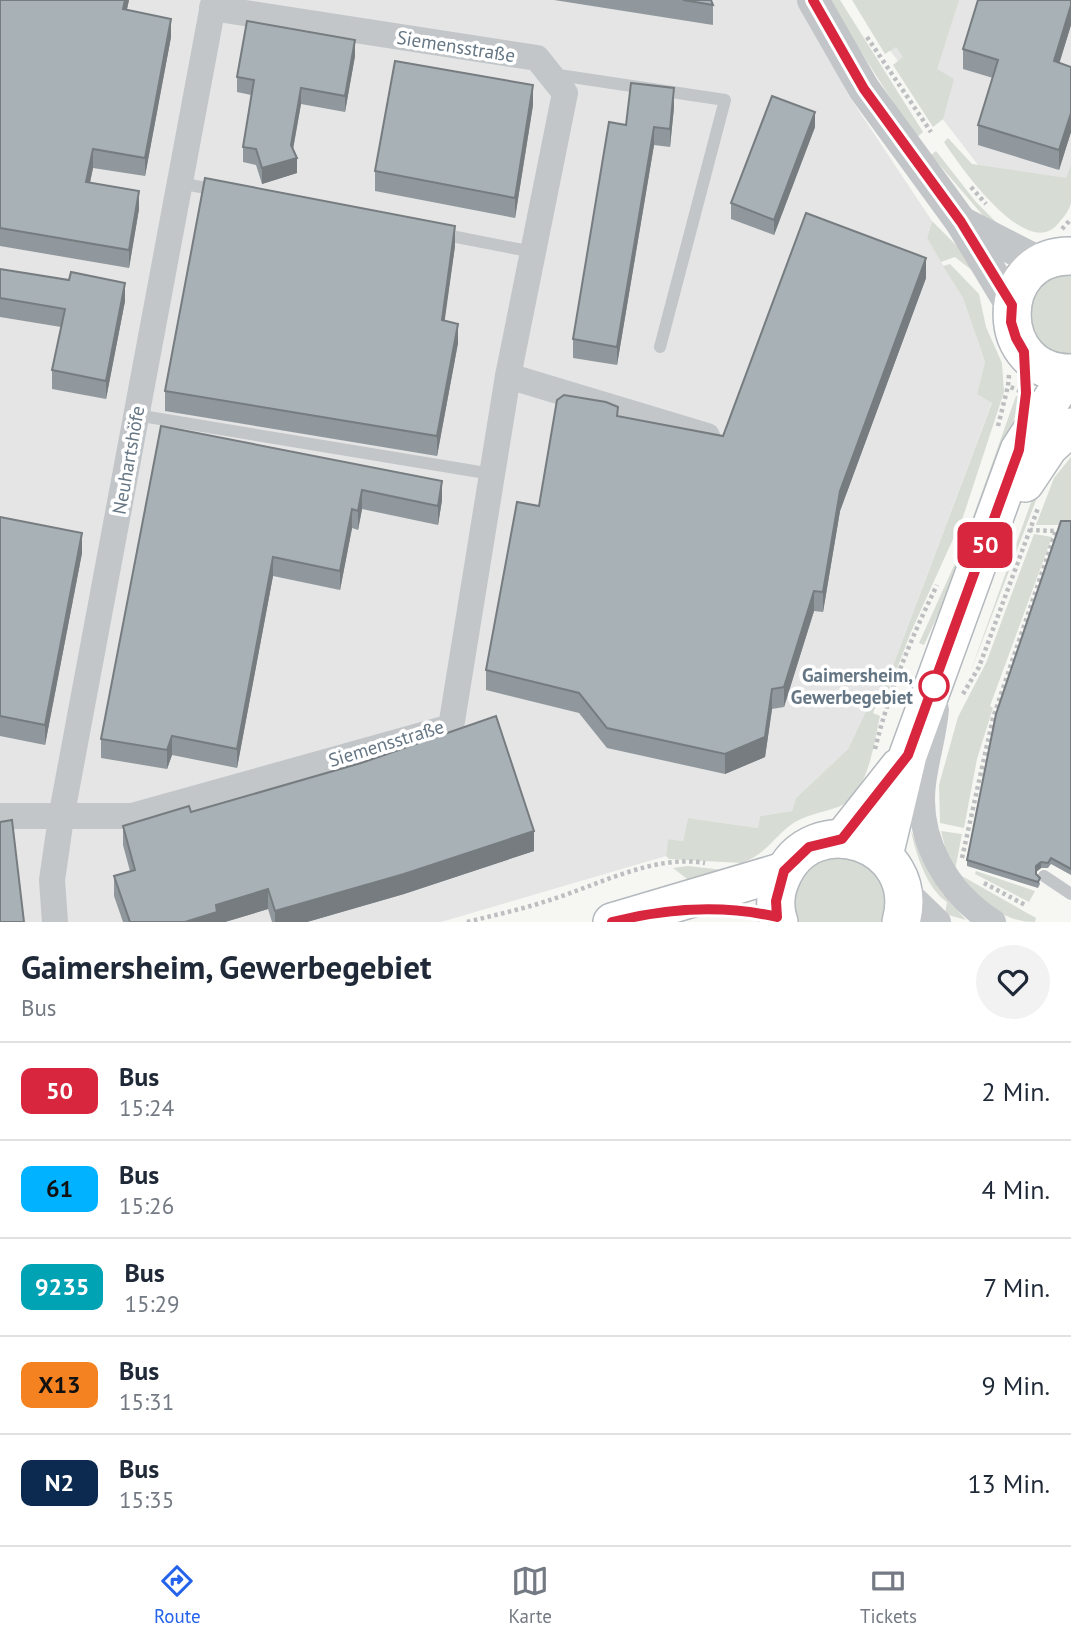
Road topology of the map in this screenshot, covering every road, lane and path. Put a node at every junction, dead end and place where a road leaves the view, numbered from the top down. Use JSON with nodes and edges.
{"nodes":[{"id":1,"x":813,"y":0,"type":"edge"},
{"id":2,"x":213,"y":4,"type":"edge"},
{"id":3,"x":862,"y":28,"type":"dead end"},
{"id":4,"x":548,"y":73,"type":"junction"},
{"id":5,"x":937,"y":140,"type":"dead end"},
{"id":6,"x":179,"y":183,"type":"junction"},
{"id":7,"x":967,"y":183,"type":"dead end"},
{"id":8,"x":233,"y":194,"type":"edge"},
{"id":9,"x":988,"y":207,"type":"dead end"},
{"id":10,"x":961,"y":222,"type":"junction"},
{"id":11,"x":424,"y":231,"type":"edge"},
{"id":12,"x":533,"y":252,"type":"junction"},
{"id":13,"x":1061,"y":256,"type":"edge"},
{"id":14,"x":1012,"y":305,"type":"junction"},
{"id":15,"x":660,"y":347,"type":"dead end"},
{"id":16,"x":1024,"y":352,"type":"junction"},
{"id":17,"x":1069,"y":373,"type":"edge"},
{"id":18,"x":508,"y":376,"type":"junction"},
{"id":19,"x":1008,"y":386,"type":"dead end"},
{"id":20,"x":136,"y":415,"type":"junction"},
{"id":21,"x":1071,"y":427,"type":"edge"},
{"id":22,"x":708,"y":436,"type":"edge"},
{"id":23,"x":1007,"y":442,"type":"junction"},
{"id":24,"x":492,"y":474,"type":"junction"},
{"id":25,"x":1039,"y":505,"type":"dead end"},
{"id":26,"x":999,"y":507,"type":"junction"},
{"id":27,"x":1030,"y":530,"type":"junction"},
{"id":28,"x":943,"y":572,"type":"dead end"},
{"id":29,"x":948,"y":691,"type":"junction"},
{"id":30,"x":908,"y":755,"type":"junction"},
{"id":31,"x":872,"y":760,"type":"dead end"},
{"id":32,"x":0,"y":816,"type":"edge"},
{"id":33,"x":61,"y":818,"type":"junction"},
{"id":34,"x":842,"y":839,"type":"junction"},
{"id":35,"x":884,"y":856,"type":"junction"},
{"id":36,"x":710,"y":864,"type":"dead end"},
{"id":37,"x":959,"y":869,"type":"dead end"},
{"id":38,"x":784,"y":871,"type":"junction"},
{"id":39,"x":1044,"y":876,"type":"dead end"},
{"id":40,"x":982,"y":881,"type":"dead end"},
{"id":41,"x":1071,"y":894,"type":"edge"},
{"id":42,"x":902,"y":905,"type":"edge"},
{"id":43,"x":1027,"y":906,"type":"dead end"},
{"id":44,"x":656,"y":911,"type":"junction"},
{"id":45,"x":778,"y":920,"type":"edge"},
{"id":46,"x":55,"y":922,"type":"edge"},
{"id":47,"x":467,"y":922,"type":"edge"},
{"id":48,"x":612,"y":922,"type":"edge"},
{"id":49,"x":938,"y":922,"type":"edge"},
{"id":50,"x":993,"y":922,"type":"edge"}],
"edges":[{"from":1,"to":10,"type":"street"},
{"from":2,"to":4,"type":"street","name":"Siemensstraße"},
{"from":2,"to":6,"type":"street","name":"Neuhartshöfe"},
{"from":3,"to":5,"type":"path"},
{"from":4,"to":12,"type":"street","name":"Siemensstraße"},
{"from":4,"to":15,"type":"lane"},
{"from":6,"to":8,"type":"lane"},
{"from":6,"to":20,"type":"street","name":"Neuhartshöfe"},
{"from":7,"to":9,"type":"path"},
{"from":10,"to":13,"type":"street"},
{"from":10,"to":14,"type":"street"},
{"from":11,"to":12,"type":"lane"},
{"from":12,"to":18,"type":"street","name":"Siemensstraße"},
{"from":13,"to":14,"type":"main road"},
{"from":14,"to":16,"type":"main road"},
{"from":16,"to":17,"type":"main road"},
{"from":16,"to":23,"type":"main road"},
{"from":17,"to":23,"type":"main road"},
{"from":18,"to":22,"type":"street"},
{"from":18,"to":24,"type":"street","name":"Siemensstraße"},
{"from":19,"to":23,"type":"path"},
{"from":20,"to":24,"type":"lane"},
{"from":20,"to":33,"type":"street","name":"Neuhartshöfe"},
{"from":21,"to":26,"type":"main road"},
{"from":23,"to":26,"type":"main road"},
{"from":24,"to":33,"type":"street","name":"Siemensstraße"},
{"from":25,"to":27,"type":"path"},
{"from":26,"to":29,"type":"main road"},
{"from":27,"to":29,"type":"path"},
{"from":27,"to":37,"type":"path"},
{"from":28,"to":31,"type":"path"},
{"from":29,"to":30,"type":"main road"},
{"from":29,"to":50,"type":"street"},
{"from":30,"to":34,"type":"main road"},
{"from":30,"to":35,"type":"main road"},
{"from":32,"to":33,"type":"street"},
{"from":33,"to":46,"type":"street","name":"Neuhartshöfe"},
{"from":34,"to":35,"type":"main road"},
{"from":34,"to":38,"type":"main road"},
{"from":35,"to":42,"type":"main road"},
{"from":36,"to":47,"type":"path"},
{"from":38,"to":44,"type":"main road"},
{"from":38,"to":45,"type":"main road"},
{"from":39,"to":41,"type":"lane"},
{"from":40,"to":43,"type":"path"},
{"from":42,"to":49,"type":"street"},
{"from":44,"to":45,"type":"main road"},
{"from":44,"to":48,"type":"main road"}]}
